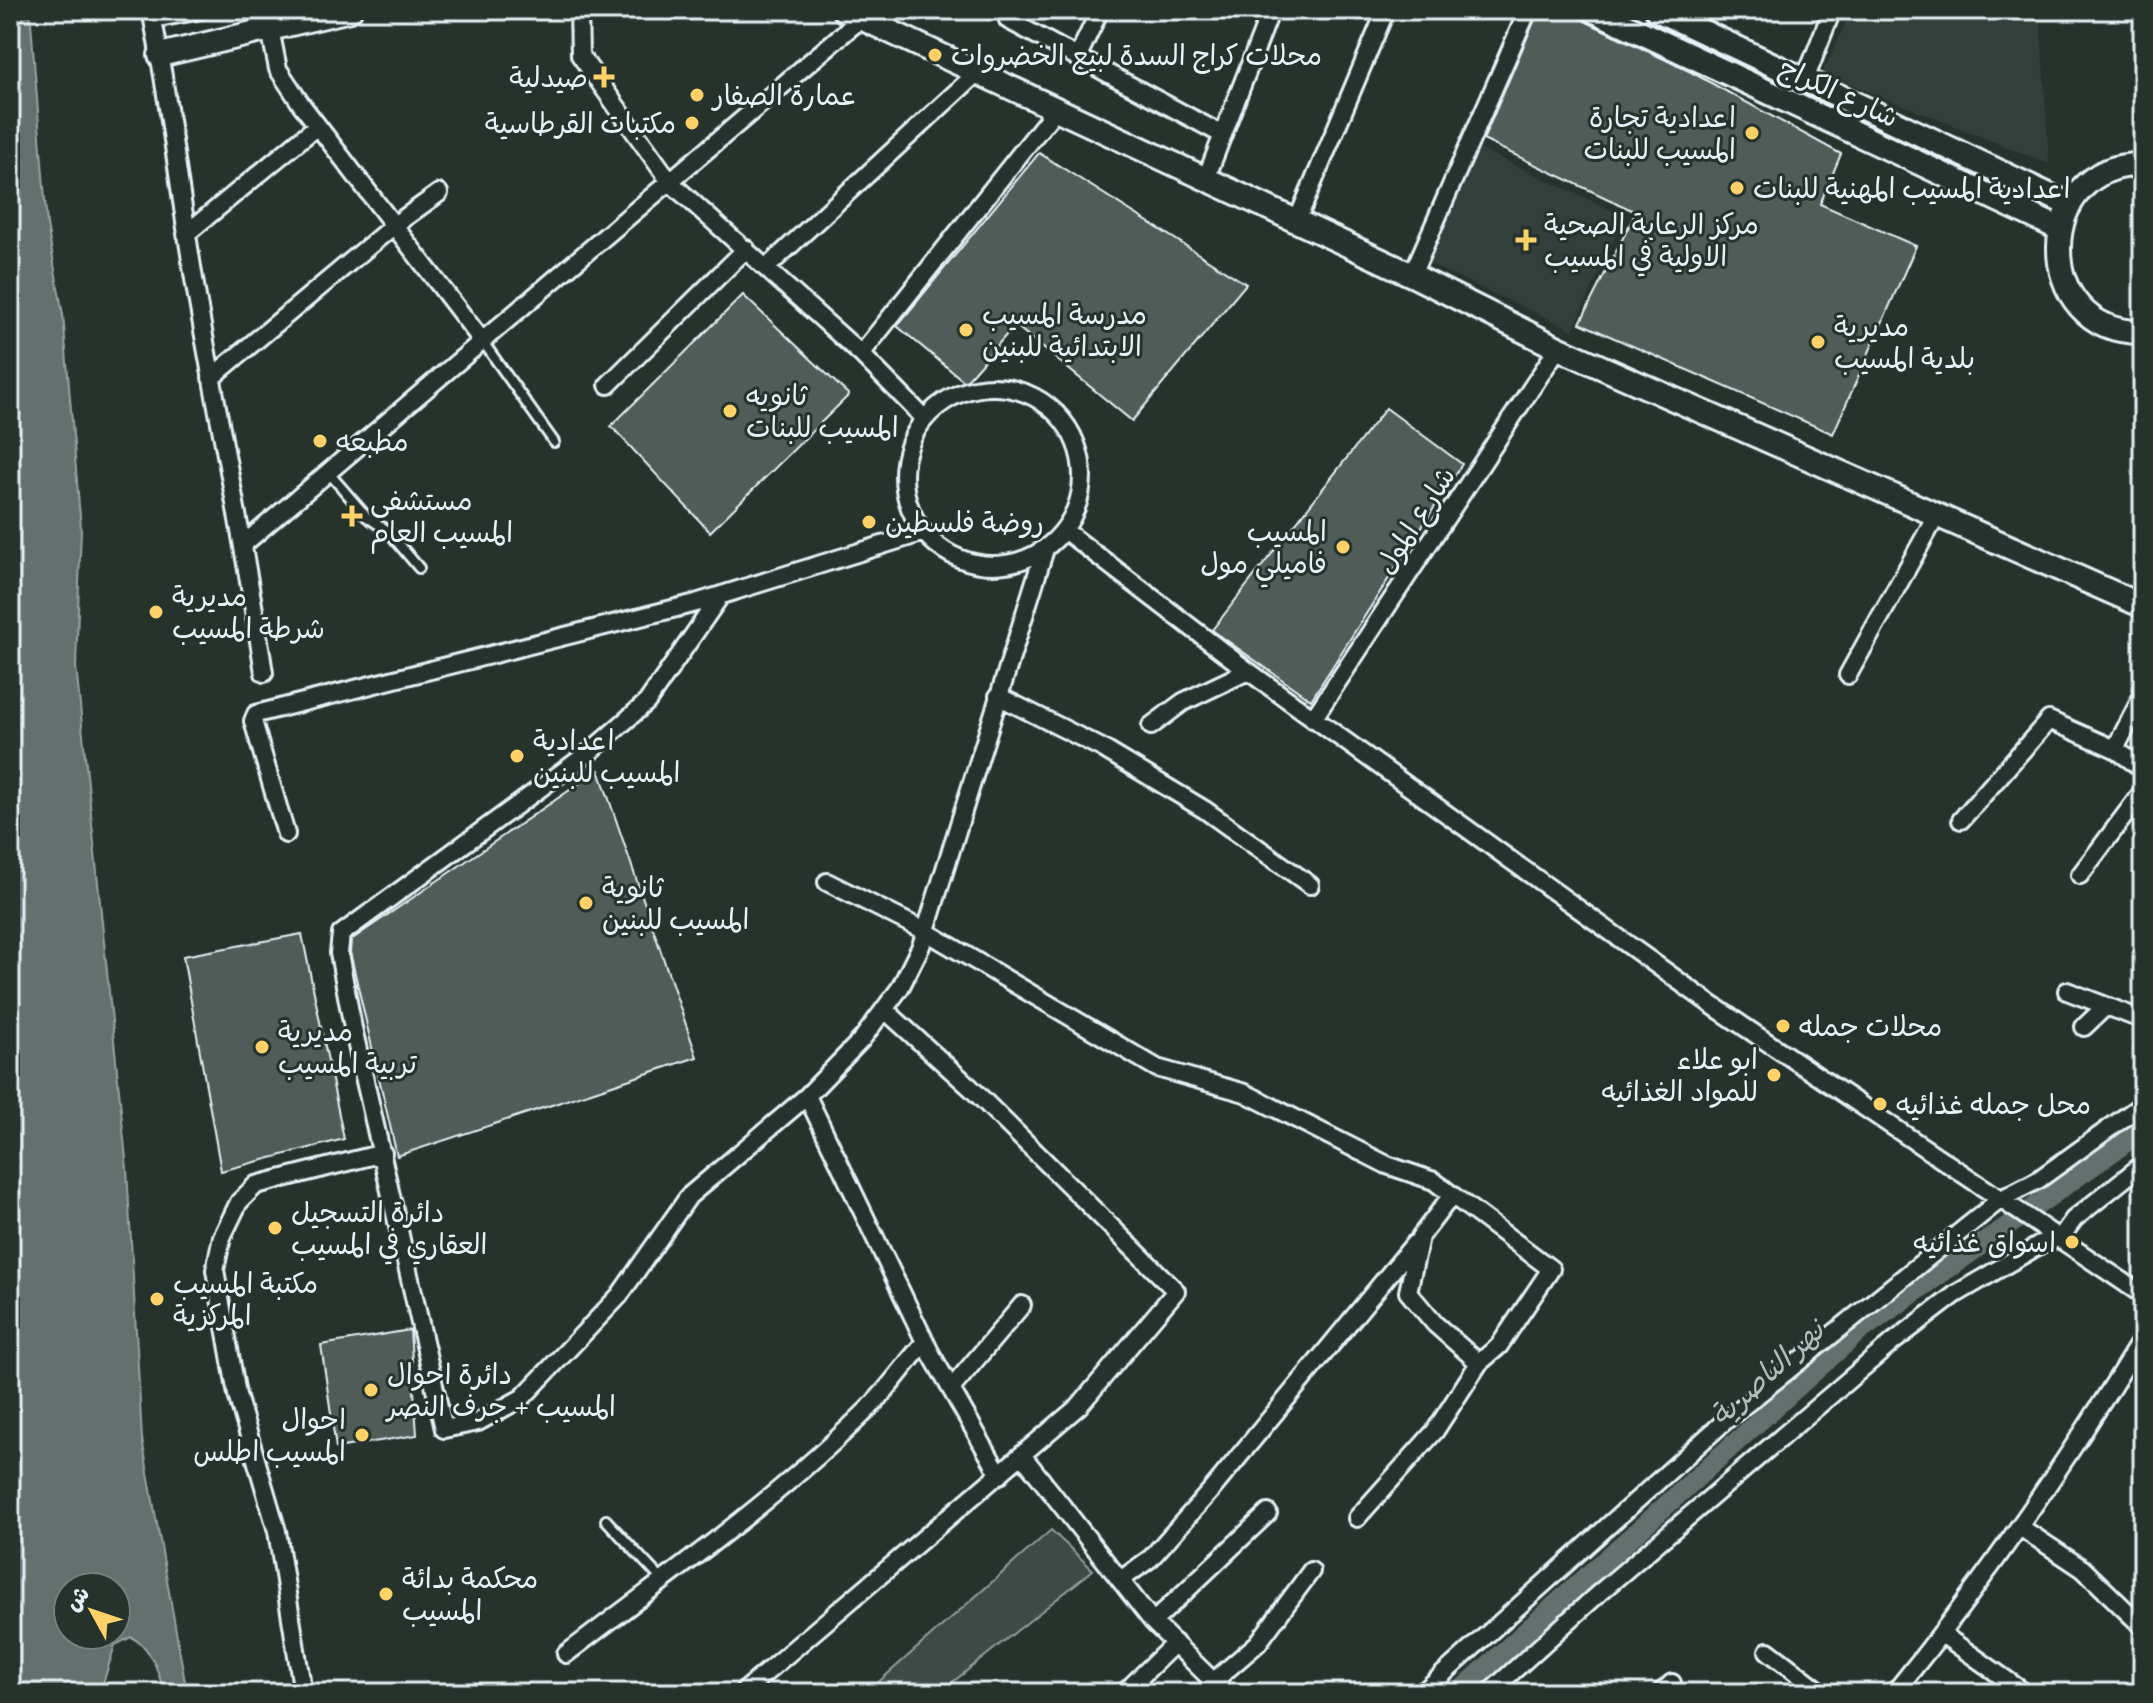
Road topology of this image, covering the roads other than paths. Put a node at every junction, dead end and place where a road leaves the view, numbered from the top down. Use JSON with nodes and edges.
{"nodes":[{"id":1,"x":201,"y":10,"type":"edge"},
{"id":2,"x":350,"y":10,"type":"edge"},
{"id":3,"x":579,"y":10,"type":"edge"},
{"id":4,"x":1100,"y":10,"type":"edge"},
{"id":5,"x":1271,"y":10,"type":"edge"},
{"id":6,"x":1386,"y":10,"type":"edge"},
{"id":7,"x":1528,"y":10,"type":"edge"},
{"id":8,"x":1593,"y":10,"type":"edge"},
{"id":9,"x":1832,"y":10,"type":"edge"},
{"id":10,"x":859,"y":12,"type":"edge"},
{"id":11,"x":1672,"y":13,"type":"edge"},
{"id":12,"x":152,"y":15,"type":"edge"},
{"id":13,"x":1008,"y":20,"type":"dead end"},
{"id":14,"x":270,"y":29,"type":"junction"},
{"id":15,"x":160,"y":55,"type":"junction"},
{"id":16,"x":1077,"y":58,"type":"junction"},
{"id":17,"x":979,"y":71,"type":"junction"},
{"id":18,"x":1805,"y":80,"type":"junction"},
{"id":19,"x":1056,"y":109,"type":"junction"},
{"id":20,"x":317,"y":126,"type":"junction"},
{"id":21,"x":1223,"y":135,"type":"junction"},
{"id":22,"x":2143,"y":165,"type":"edge"},
{"id":23,"x":1205,"y":181,"type":"junction"},
{"id":24,"x":671,"y":183,"type":"junction"},
{"id":25,"x":439,"y":193,"type":"dead end"},
{"id":26,"x":2070,"y":205,"type":"junction"},
{"id":27,"x":1296,"y":223,"type":"junction"},
{"id":28,"x":393,"y":226,"type":"junction"},
{"id":29,"x":2060,"y":229,"type":"junction"},
{"id":30,"x":186,"y":234,"type":"junction"},
{"id":31,"x":746,"y":249,"type":"junction"},
{"id":32,"x":766,"y":268,"type":"junction"},
{"id":33,"x":1412,"y":275,"type":"junction"},
{"id":34,"x":2143,"y":332,"type":"edge"},
{"id":35,"x":483,"y":342,"type":"junction"},
{"id":36,"x":1558,"y":348,"type":"junction"},
{"id":37,"x":861,"y":354,"type":"junction"},
{"id":38,"x":211,"y":378,"type":"junction"},
{"id":39,"x":608,"y":385,"type":"dead end"},
{"id":40,"x":924,"y":418,"type":"junction"},
{"id":41,"x":554,"y":442,"type":"dead end"},
{"id":42,"x":328,"y":472,"type":"junction"},
{"id":43,"x":1938,"y":513,"type":"junction"},
{"id":44,"x":1064,"y":530,"type":"junction"},
{"id":45,"x":924,"y":532,"type":"junction"},
{"id":46,"x":245,"y":543,"type":"junction"},
{"id":47,"x":1045,"y":549,"type":"junction"},
{"id":48,"x":419,"y":568,"type":"dead end"},
{"id":49,"x":721,"y":595,"type":"junction"},
{"id":50,"x":2143,"y":606,"type":"edge"},
{"id":51,"x":1248,"y":671,"type":"junction"},
{"id":52,"x":264,"y":673,"type":"dead end"},
{"id":53,"x":1848,"y":675,"type":"dead end"},
{"id":54,"x":2143,"y":695,"type":"edge"},
{"id":55,"x":998,"y":696,"type":"junction"},
{"id":56,"x":1313,"y":719,"type":"junction"},
{"id":57,"x":1151,"y":726,"type":"dead end"},
{"id":58,"x":2115,"y":749,"type":"junction"},
{"id":59,"x":2143,"y":769,"type":"edge"},
{"id":60,"x":2143,"y":791,"type":"edge"},
{"id":61,"x":1961,"y":820,"type":"dead end"},
{"id":62,"x":286,"y":834,"type":"dead end"},
{"id":63,"x":2080,"y":875,"type":"dead end"},
{"id":64,"x":827,"y":882,"type":"dead end"},
{"id":65,"x":1310,"y":885,"type":"dead end"},
{"id":66,"x":925,"y":931,"type":"junction"},
{"id":67,"x":2067,"y":991,"type":"dead end"},
{"id":68,"x":2106,"y":1006,"type":"junction"},
{"id":69,"x":884,"y":1009,"type":"junction"},
{"id":70,"x":2143,"y":1020,"type":"edge"},
{"id":71,"x":2084,"y":1027,"type":"dead end"},
{"id":72,"x":807,"y":1096,"type":"junction"},
{"id":73,"x":2143,"y":1104,"type":"edge"},
{"id":74,"x":383,"y":1153,"type":"junction"},
{"id":75,"x":2143,"y":1164,"type":"edge"},
{"id":76,"x":1452,"y":1195,"type":"junction"},
{"id":77,"x":2006,"y":1202,"type":"junction"},
{"id":78,"x":2059,"y":1236,"type":"junction"},
{"id":79,"x":1420,"y":1237,"type":"junction"},
{"id":80,"x":2143,"y":1295,"type":"edge"},
{"id":81,"x":1022,"y":1305,"type":"dead end"},
{"id":82,"x":2143,"y":1337,"type":"edge"},
{"id":83,"x":925,"y":1342,"type":"junction"},
{"id":84,"x":1479,"y":1363,"type":"junction"},
{"id":85,"x":951,"y":1389,"type":"junction"},
{"id":86,"x":1022,"y":1455,"type":"junction"},
{"id":87,"x":1000,"y":1475,"type":"junction"},
{"id":88,"x":1268,"y":1513,"type":"dead end"},
{"id":89,"x":1357,"y":1518,"type":"dead end"},
{"id":90,"x":606,"y":1520,"type":"dead end"},
{"id":91,"x":2020,"y":1527,"type":"junction"},
{"id":92,"x":1311,"y":1571,"type":"dead end"},
{"id":93,"x":1122,"y":1579,"type":"junction"},
{"id":94,"x":662,"y":1580,"type":"junction"},
{"id":95,"x":1153,"y":1622,"type":"junction"},
{"id":96,"x":2143,"y":1627,"type":"edge"},
{"id":97,"x":1942,"y":1634,"type":"junction"},
{"id":98,"x":1175,"y":1643,"type":"junction"},
{"id":99,"x":1768,"y":1651,"type":"dead end"},
{"id":100,"x":566,"y":1654,"type":"dead end"},
{"id":101,"x":1220,"y":1687,"type":"edge"},
{"id":102,"x":303,"y":1693,"type":"edge"},
{"id":103,"x":742,"y":1693,"type":"edge"},
{"id":104,"x":1124,"y":1693,"type":"edge"},
{"id":105,"x":1422,"y":1693,"type":"edge"},
{"id":106,"x":1489,"y":1693,"type":"edge"},
{"id":107,"x":1823,"y":1693,"type":"edge"},
{"id":108,"x":1894,"y":1693,"type":"edge"},
{"id":109,"x":2025,"y":1693,"type":"edge"}],
"edges":[{"from":1,"to":12,"type":"street"},
{"from":2,"to":14,"type":"street"},
{"from":3,"to":24,"type":"street"},
{"from":4,"to":16,"type":"street"},
{"from":5,"to":21,"type":"street"},
{"from":6,"to":27,"type":"street"},
{"from":7,"to":33,"type":"street"},
{"from":8,"to":29,"type":"street","name":"شارع الكراج"},
{"from":9,"to":18,"type":"street"},
{"from":10,"to":17,"type":"street"},
{"from":10,"to":24,"type":"street"},
{"from":11,"to":18,"type":"street","name":"شارع الكراج"},
{"from":12,"to":15,"type":"street"},
{"from":13,"to":16,"type":"street"},
{"from":14,"to":15,"type":"street"},
{"from":14,"to":20,"type":"street"},
{"from":15,"to":30,"type":"street"},
{"from":16,"to":21,"type":"street"},
{"from":17,"to":19,"type":"street"},
{"from":17,"to":32,"type":"street"},
{"from":18,"to":26,"type":"street","name":"شارع الكراج"},
{"from":19,"to":23,"type":"street"},
{"from":19,"to":37,"type":"street"},
{"from":20,"to":28,"type":"street"},
{"from":20,"to":30,"type":"street"},
{"from":21,"to":23,"type":"street"},
{"from":22,"to":26,"type":"street"},
{"from":23,"to":27,"type":"street"},
{"from":24,"to":31,"type":"street"},
{"from":24,"to":35,"type":"street"},
{"from":25,"to":28,"type":"street"},
{"from":26,"to":29,"type":"street"},
{"from":27,"to":33,"type":"street"},
{"from":28,"to":35,"type":"street"},
{"from":28,"to":38,"type":"street"},
{"from":29,"to":34,"type":"street"},
{"from":30,"to":38,"type":"street"},
{"from":31,"to":32,"type":"street"},
{"from":31,"to":39,"type":"street"},
{"from":32,"to":37,"type":"street"},
{"from":33,"to":36,"type":"street"},
{"from":35,"to":41,"type":"lane"},
{"from":35,"to":42,"type":"street"},
{"from":36,"to":43,"type":"street"},
{"from":36,"to":56,"type":"street","name":"شارع المول"},
{"from":37,"to":40,"type":"street"},
{"from":38,"to":46,"type":"street"},
{"from":40,"to":44,"type":"street"},
{"from":40,"to":45,"type":"street"},
{"from":42,"to":46,"type":"street"},
{"from":42,"to":48,"type":"lane"},
{"from":43,"to":50,"type":"street"},
{"from":43,"to":53,"type":"street"},
{"from":44,"to":47,"type":"street"},
{"from":44,"to":51,"type":"street"},
{"from":45,"to":47,"type":"street"},
{"from":45,"to":49,"type":"street"},
{"from":46,"to":52,"type":"street"},
{"from":47,"to":55,"type":"street"},
{"from":49,"to":62,"type":"street"},
{"from":49,"to":74,"type":"street"},
{"from":51,"to":56,"type":"street"},
{"from":51,"to":57,"type":"street"},
{"from":54,"to":58,"type":"street"},
{"from":55,"to":65,"type":"street"},
{"from":55,"to":66,"type":"street"},
{"from":56,"to":77,"type":"street"},
{"from":58,"to":59,"type":"street"},
{"from":58,"to":61,"type":"street"},
{"from":60,"to":63,"type":"street"},
{"from":64,"to":66,"type":"street"},
{"from":66,"to":69,"type":"street"},
{"from":66,"to":76,"type":"street"},
{"from":67,"to":68,"type":"street"},
{"from":68,"to":70,"type":"street"},
{"from":68,"to":71,"type":"street"},
{"from":69,"to":72,"type":"street"},
{"from":69,"to":86,"type":"street"},
{"from":72,"to":74,"type":"street"},
{"from":72,"to":83,"type":"street"},
{"from":73,"to":77,"type":"street"},
{"from":74,"to":102,"type":"street"},
{"from":75,"to":78,"type":"street"},
{"from":76,"to":79,"type":"street"},
{"from":76,"to":84,"type":"street"},
{"from":77,"to":78,"type":"street"},
{"from":77,"to":105,"type":"street"},
{"from":78,"to":80,"type":"street"},
{"from":78,"to":106,"type":"street"},
{"from":79,"to":84,"type":"street"},
{"from":79,"to":93,"type":"street"},
{"from":81,"to":85,"type":"street"},
{"from":82,"to":91,"type":"street"},
{"from":83,"to":85,"type":"street"},
{"from":83,"to":94,"type":"street"},
{"from":84,"to":89,"type":"street"},
{"from":85,"to":87,"type":"street"},
{"from":86,"to":87,"type":"street"},
{"from":86,"to":93,"type":"street"},
{"from":87,"to":103,"type":"street"},
{"from":88,"to":95,"type":"street"},
{"from":90,"to":94,"type":"lane"},
{"from":91,"to":96,"type":"street"},
{"from":91,"to":97,"type":"street"},
{"from":92,"to":101,"type":"street"},
{"from":93,"to":95,"type":"street"},
{"from":94,"to":100,"type":"street"},
{"from":95,"to":98,"type":"street"},
{"from":97,"to":108,"type":"street"},
{"from":97,"to":109,"type":"street"},
{"from":98,"to":101,"type":"street"},
{"from":98,"to":104,"type":"street"},
{"from":99,"to":107,"type":"street"}]}
